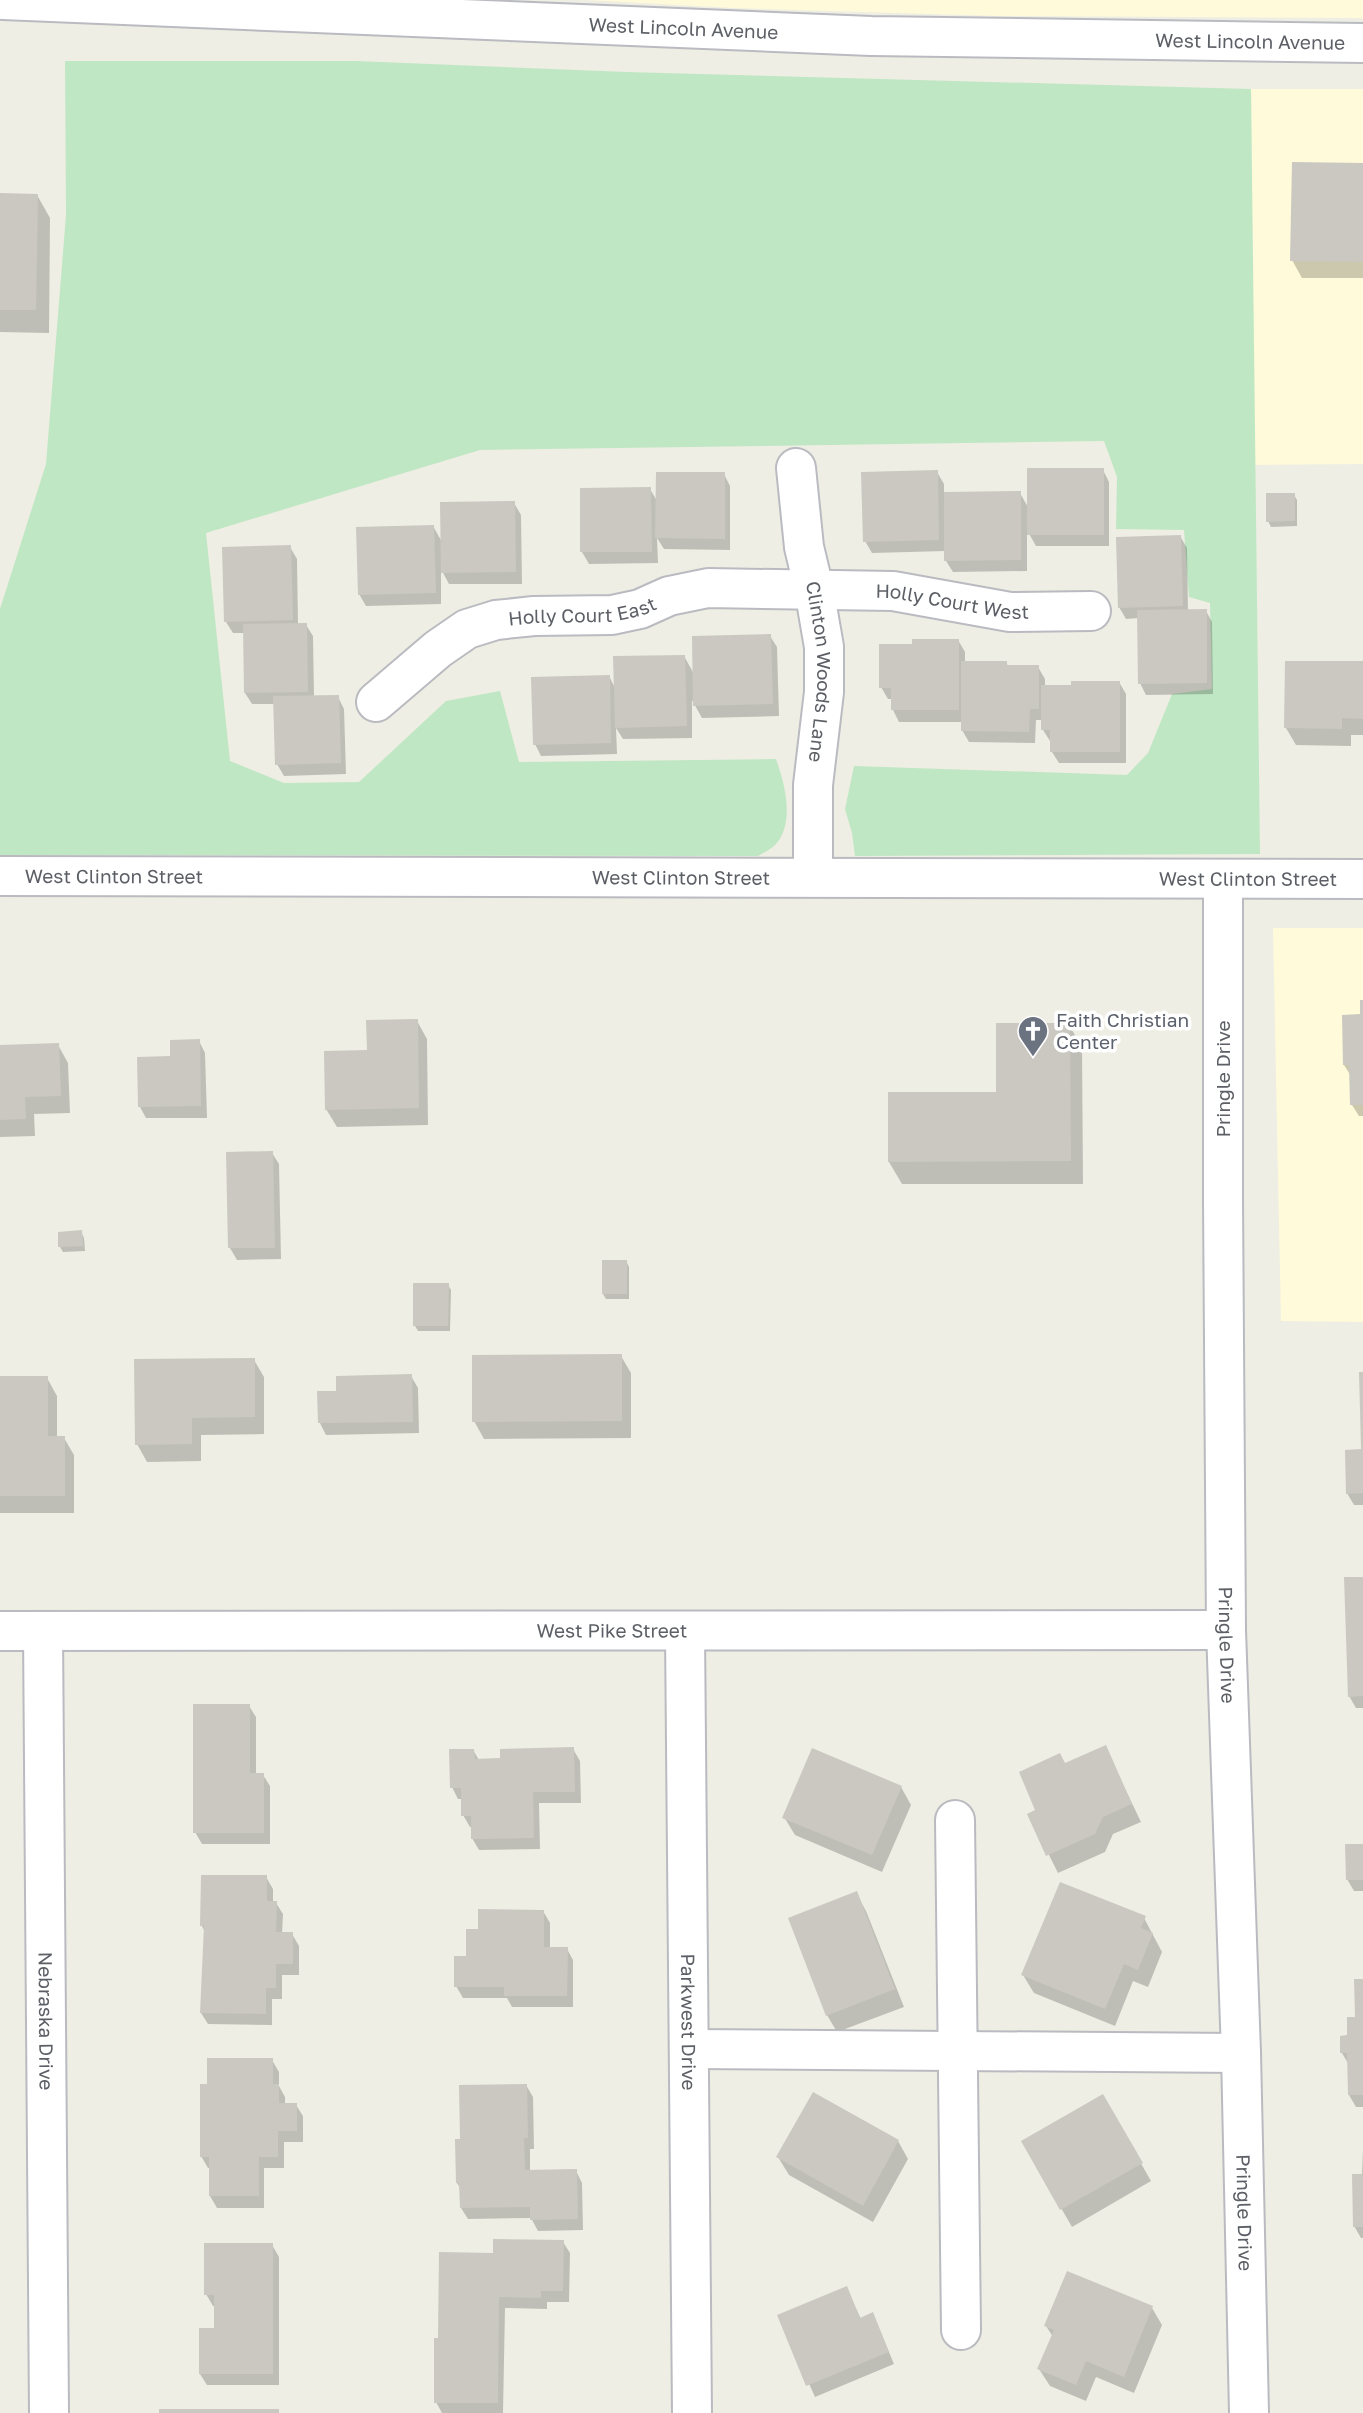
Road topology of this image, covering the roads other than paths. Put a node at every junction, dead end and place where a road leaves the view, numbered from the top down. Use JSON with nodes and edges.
{"nodes":[{"id":1,"x":3,"y":0,"type":"edge"},
{"id":2,"x":97,"y":3,"type":"edge"},
{"id":3,"x":1363,"y":44,"type":"edge"},
{"id":4,"x":796,"y":468,"type":"dead end"},
{"id":5,"x":814,"y":589,"type":"junction"},
{"id":6,"x":1091,"y":611,"type":"dead end"},
{"id":7,"x":376,"y":702,"type":"dead end"},
{"id":8,"x":0,"y":876,"type":"edge"},
{"id":9,"x":813,"y":877,"type":"junction"},
{"id":10,"x":1223,"y":879,"type":"junction"},
{"id":11,"x":1363,"y":879,"type":"edge"},
{"id":12,"x":1226,"y":1630,"type":"junction"},
{"id":13,"x":0,"y":1631,"type":"edge"},
{"id":14,"x":43,"y":1631,"type":"junction"},
{"id":15,"x":685,"y":1632,"type":"junction"},
{"id":16,"x":955,"y":1819,"type":"dead end"},
{"id":17,"x":690,"y":2049,"type":"junction"},
{"id":18,"x":957,"y":2051,"type":"junction"},
{"id":19,"x":1241,"y":2053,"type":"junction"},
{"id":20,"x":961,"y":2330,"type":"dead end"},
{"id":21,"x":49,"y":2413,"type":"edge"},
{"id":22,"x":692,"y":2413,"type":"edge"},
{"id":23,"x":1249,"y":2413,"type":"edge"}],
"edges":[{"from":1,"to":2,"type":"street","name":"West Lincoln Avenue"},
{"from":2,"to":3,"type":"street","name":"West Lincoln Avenue"},
{"from":4,"to":5,"type":"street","name":"Clinton Woods Lane"},
{"from":5,"to":6,"type":"street","name":"Holly Court West"},
{"from":5,"to":7,"type":"street","name":"Holly Court East"},
{"from":5,"to":9,"type":"street","name":"Clinton Woods Lane"},
{"from":8,"to":9,"type":"street","name":"West Clinton Street"},
{"from":9,"to":10,"type":"street","name":"West Clinton Street"},
{"from":10,"to":11,"type":"street","name":"West Clinton Street"},
{"from":10,"to":12,"type":"street","name":"Pringle Drive"},
{"from":12,"to":15,"type":"street","name":"West Pike Street"},
{"from":12,"to":19,"type":"street","name":"Pringle Drive"},
{"from":13,"to":14,"type":"street","name":"West Pike Street"},
{"from":14,"to":15,"type":"street","name":"West Pike Street"},
{"from":14,"to":21,"type":"street","name":"Nebraska Drive"},
{"from":15,"to":17,"type":"street","name":"Parkwest Drive"},
{"from":16,"to":18,"type":"street"},
{"from":17,"to":18,"type":"street"},
{"from":17,"to":22,"type":"street","name":"Parkwest Drive"},
{"from":18,"to":19,"type":"street"},
{"from":18,"to":20,"type":"street"},
{"from":19,"to":23,"type":"street","name":"Pringle Drive"}]}
